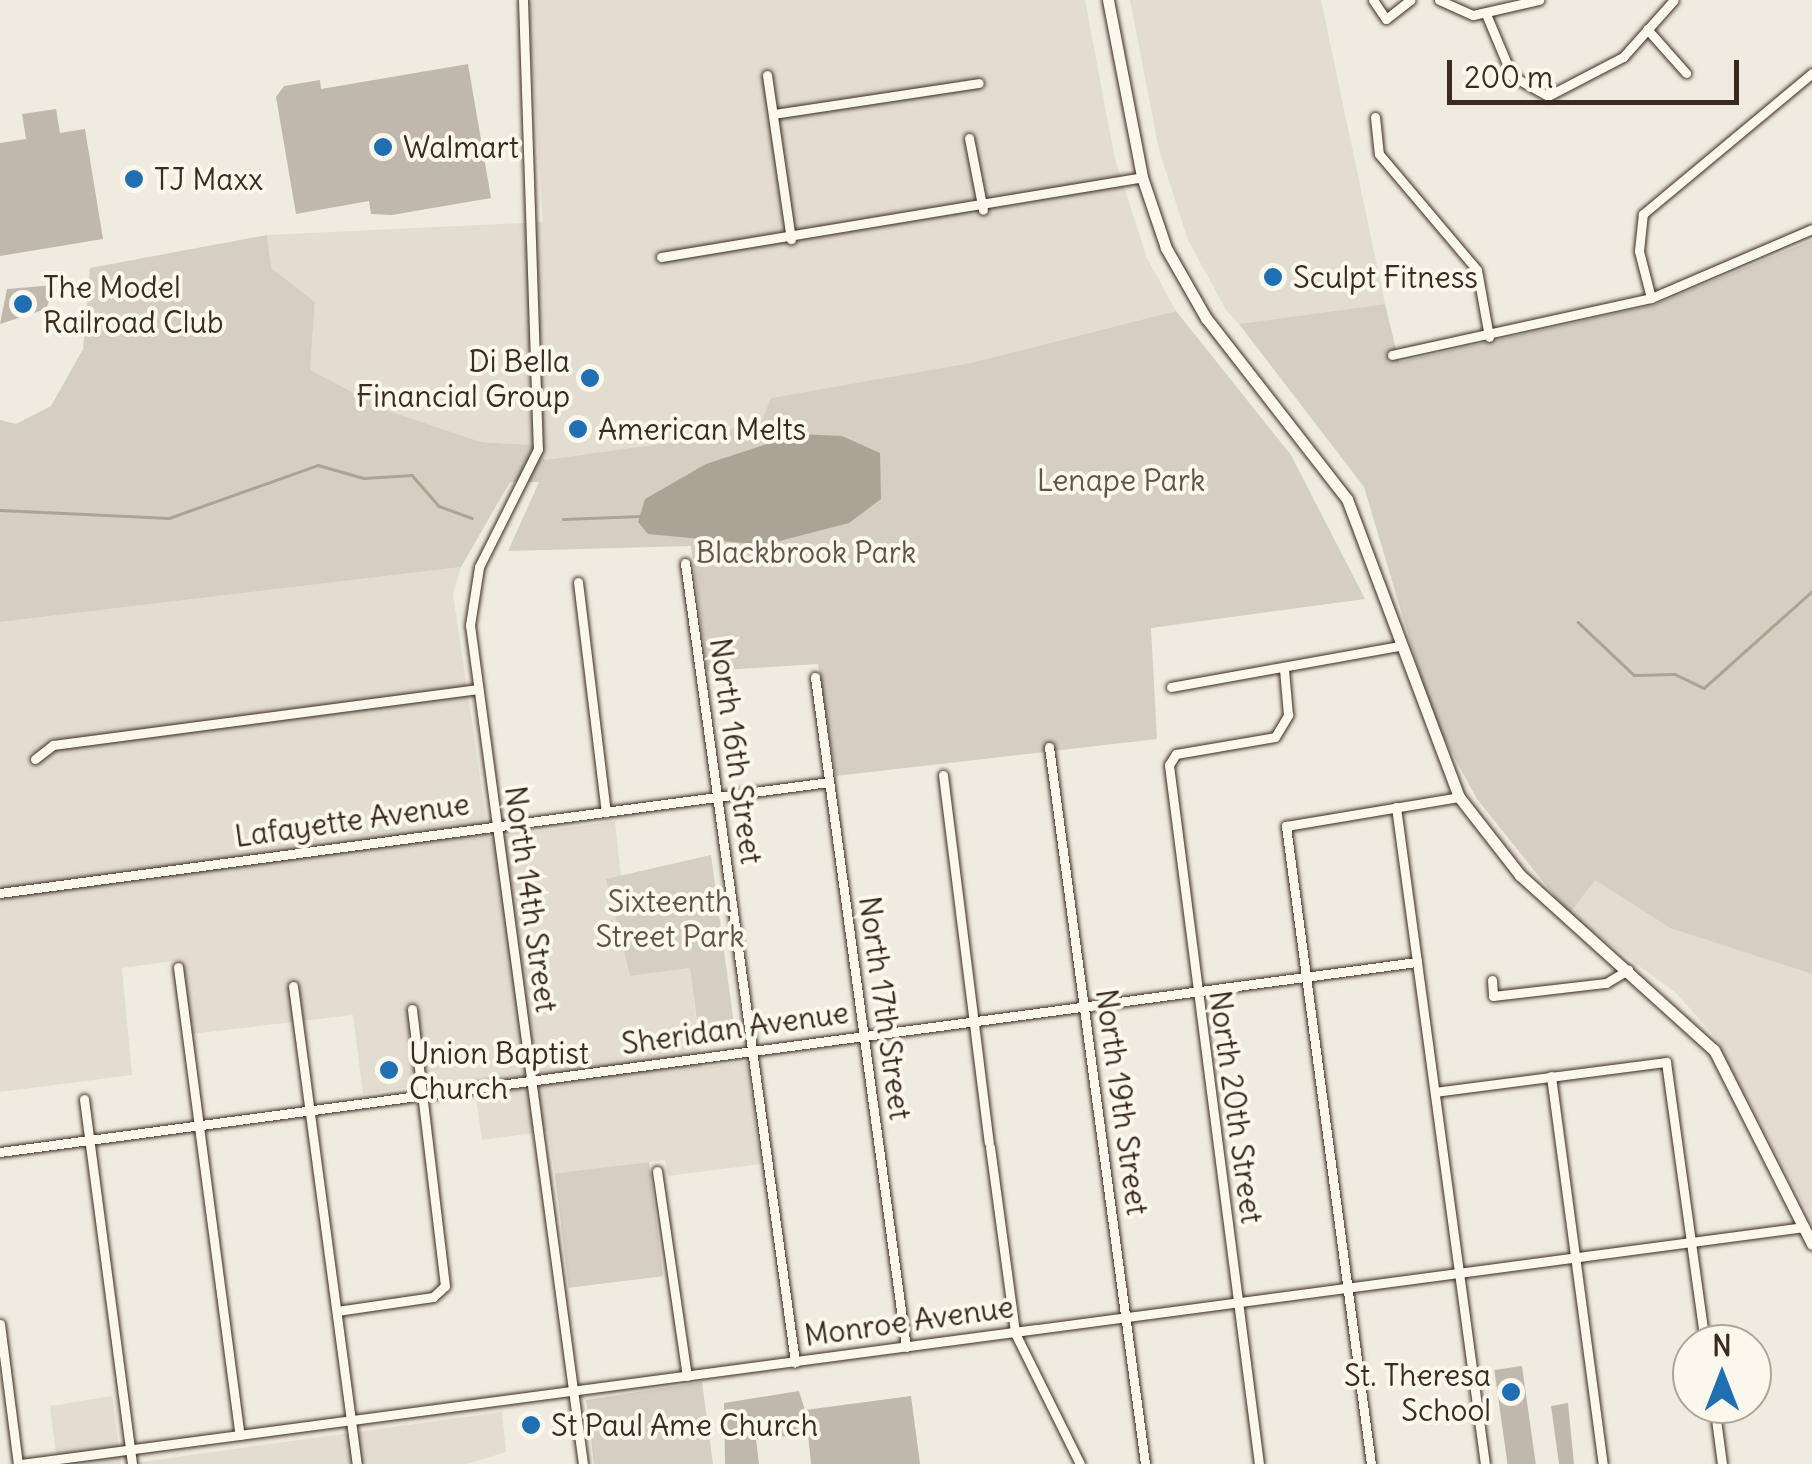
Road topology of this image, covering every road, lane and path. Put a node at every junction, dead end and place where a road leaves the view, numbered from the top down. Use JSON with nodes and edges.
{"nodes":[{"id":1,"x":523,"y":0,"type":"edge"},
{"id":2,"x":1108,"y":0,"type":"edge"},
{"id":3,"x":1373,"y":0,"type":"edge"},
{"id":4,"x":1410,"y":0,"type":"edge"},
{"id":5,"x":1440,"y":0,"type":"edge"},
{"id":6,"x":1540,"y":0,"type":"edge"},
{"id":7,"x":1674,"y":0,"type":"edge"},
{"id":8,"x":1486,"y":14,"type":"junction"},
{"id":9,"x":1647,"y":29,"type":"junction"},
{"id":10,"x":1686,"y":73,"type":"dead end"},
{"id":11,"x":1812,"y":73,"type":"edge"},
{"id":12,"x":767,"y":76,"type":"dead end"},
{"id":13,"x":979,"y":83,"type":"dead end"},
{"id":14,"x":774,"y":114,"type":"junction"},
{"id":15,"x":1375,"y":117,"type":"dead end"},
{"id":16,"x":969,"y":138,"type":"dead end"},
{"id":17,"x":1142,"y":177,"type":"junction"},
{"id":18,"x":983,"y":210,"type":"junction"},
{"id":19,"x":1812,"y":229,"type":"edge"},
{"id":20,"x":792,"y":239,"type":"junction"},
{"id":21,"x":660,"y":257,"type":"dead end"},
{"id":22,"x":1651,"y":298,"type":"junction"},
{"id":23,"x":1489,"y":337,"type":"junction"},
{"id":24,"x":1392,"y":356,"type":"dead end"},
{"id":25,"x":685,"y":563,"type":"dead end"},
{"id":26,"x":578,"y":582,"type":"dead end"},
{"id":27,"x":1399,"y":646,"type":"junction"},
{"id":28,"x":1284,"y":669,"type":"junction"},
{"id":29,"x":815,"y":677,"type":"dead end"},
{"id":30,"x":1171,"y":686,"type":"dead end"},
{"id":31,"x":478,"y":689,"type":"junction"},
{"id":32,"x":1049,"y":747,"type":"dead end"},
{"id":33,"x":34,"y":759,"type":"dead end"},
{"id":34,"x":943,"y":774,"type":"dead end"},
{"id":35,"x":829,"y":782,"type":"junction"},
{"id":36,"x":717,"y":796,"type":"junction"},
{"id":37,"x":1460,"y":798,"type":"junction"},
{"id":38,"x":1396,"y":807,"type":"junction"},
{"id":39,"x":606,"y":812,"type":"junction"},
{"id":40,"x":496,"y":826,"type":"junction"},
{"id":41,"x":0,"y":893,"type":"edge"},
{"id":42,"x":1417,"y":962,"type":"junction"},
{"id":43,"x":178,"y":967,"type":"dead end"},
{"id":44,"x":1630,"y":968,"type":"junction"},
{"id":45,"x":1306,"y":977,"type":"junction"},
{"id":46,"x":1492,"y":980,"type":"dead end"},
{"id":47,"x":293,"y":986,"type":"dead end"},
{"id":48,"x":1194,"y":992,"type":"junction"},
{"id":49,"x":1084,"y":1006,"type":"junction"},
{"id":50,"x":412,"y":1009,"type":"dead end"},
{"id":51,"x":972,"y":1022,"type":"junction"},
{"id":52,"x":864,"y":1036,"type":"junction"},
{"id":53,"x":752,"y":1051,"type":"junction"},
{"id":54,"x":1552,"y":1076,"type":"junction"},
{"id":55,"x":531,"y":1081,"type":"junction"},
{"id":56,"x":1435,"y":1092,"type":"junction"},
{"id":57,"x":423,"y":1095,"type":"junction"},
{"id":58,"x":84,"y":1099,"type":"dead end"},
{"id":59,"x":310,"y":1110,"type":"junction"},
{"id":60,"x":198,"y":1126,"type":"junction"},
{"id":61,"x":90,"y":1140,"type":"junction"},
{"id":62,"x":0,"y":1152,"type":"edge"},
{"id":63,"x":657,"y":1171,"type":"dead end"},
{"id":64,"x":1804,"y":1227,"type":"junction"},
{"id":65,"x":1691,"y":1243,"type":"junction"},
{"id":66,"x":1812,"y":1244,"type":"edge"},
{"id":67,"x":1576,"y":1258,"type":"junction"},
{"id":68,"x":1459,"y":1274,"type":"junction"},
{"id":69,"x":1347,"y":1288,"type":"junction"},
{"id":70,"x":1237,"y":1303,"type":"junction"},
{"id":71,"x":336,"y":1311,"type":"junction"},
{"id":72,"x":1126,"y":1318,"type":"junction"},
{"id":73,"x":0,"y":1324,"type":"edge"},
{"id":74,"x":1702,"y":1324,"type":"edge"},
{"id":75,"x":1015,"y":1332,"type":"junction"},
{"id":76,"x":906,"y":1347,"type":"junction"},
{"id":77,"x":795,"y":1362,"type":"junction"},
{"id":78,"x":687,"y":1376,"type":"junction"},
{"id":79,"x":573,"y":1391,"type":"junction"},
{"id":80,"x":351,"y":1420,"type":"junction"},
{"id":81,"x":1717,"y":1424,"type":"edge"},
{"id":82,"x":240,"y":1435,"type":"junction"},
{"id":83,"x":130,"y":1450,"type":"junction"},
{"id":84,"x":20,"y":1464,"type":"edge"},
{"id":85,"x":132,"y":1464,"type":"edge"},
{"id":86,"x":357,"y":1464,"type":"edge"},
{"id":87,"x":583,"y":1464,"type":"edge"},
{"id":88,"x":1080,"y":1464,"type":"edge"},
{"id":89,"x":1145,"y":1464,"type":"edge"},
{"id":90,"x":1259,"y":1464,"type":"edge"},
{"id":91,"x":1371,"y":1464,"type":"edge"},
{"id":92,"x":1485,"y":1464,"type":"edge"},
{"id":93,"x":1604,"y":1464,"type":"edge"},
{"id":94,"x":1722,"y":1464,"type":"edge"}],
"edges":[{"from":1,"to":31,"type":"street","name":"North 14th Street"},
{"from":2,"to":17,"type":"street"},
{"from":3,"to":4,"type":"street"},
{"from":5,"to":8,"type":"street"},
{"from":6,"to":8,"type":"street"},
{"from":7,"to":9,"type":"street"},
{"from":8,"to":9,"type":"street"},
{"from":9,"to":10,"type":"street"},
{"from":11,"to":22,"type":"street"},
{"from":12,"to":14,"type":"street"},
{"from":13,"to":14,"type":"street"},
{"from":14,"to":20,"type":"street"},
{"from":15,"to":23,"type":"street"},
{"from":16,"to":18,"type":"street"},
{"from":17,"to":18,"type":"street"},
{"from":17,"to":27,"type":"street"},
{"from":18,"to":20,"type":"street"},
{"from":19,"to":22,"type":"street"},
{"from":20,"to":21,"type":"street"},
{"from":22,"to":23,"type":"street"},
{"from":23,"to":24,"type":"street"},
{"from":25,"to":36,"type":"street","name":"North 16th Street"},
{"from":26,"to":39,"type":"street"},
{"from":27,"to":28,"type":"street"},
{"from":27,"to":37,"type":"street"},
{"from":28,"to":30,"type":"street"},
{"from":28,"to":48,"type":"street","name":"North 20th Street"},
{"from":29,"to":35,"type":"street","name":"North 17th Street"},
{"from":31,"to":33,"type":"street"},
{"from":31,"to":40,"type":"street","name":"North 14th Street"},
{"from":32,"to":49,"type":"street","name":"North 19th Street"},
{"from":34,"to":51,"type":"street"},
{"from":35,"to":36,"type":"street","name":"Lafayette Avenue"},
{"from":35,"to":52,"type":"street","name":"North 17th Street"},
{"from":36,"to":39,"type":"street","name":"Lafayette Avenue"},
{"from":36,"to":53,"type":"street","name":"North 16th Street"},
{"from":37,"to":38,"type":"street"},
{"from":37,"to":44,"type":"street"},
{"from":38,"to":42,"type":"street"},
{"from":38,"to":45,"type":"street"},
{"from":39,"to":40,"type":"street","name":"Lafayette Avenue"},
{"from":40,"to":41,"type":"street","name":"Lafayette Avenue"},
{"from":40,"to":55,"type":"street","name":"North 14th Street"},
{"from":42,"to":45,"type":"street","name":"Sheridan Avenue"},
{"from":42,"to":56,"type":"street"},
{"from":43,"to":60,"type":"street"},
{"from":44,"to":46,"type":"street"},
{"from":44,"to":64,"type":"street"},
{"from":45,"to":48,"type":"street","name":"Sheridan Avenue"},
{"from":45,"to":69,"type":"street"},
{"from":47,"to":59,"type":"street"},
{"from":48,"to":49,"type":"street","name":"Sheridan Avenue"},
{"from":48,"to":70,"type":"street","name":"North 20th Street"},
{"from":49,"to":51,"type":"street","name":"Sheridan Avenue"},
{"from":49,"to":72,"type":"street","name":"North 19th Street"},
{"from":50,"to":57,"type":"street"},
{"from":51,"to":52,"type":"street","name":"Sheridan Avenue"},
{"from":51,"to":75,"type":"street"},
{"from":52,"to":53,"type":"street","name":"Sheridan Avenue"},
{"from":52,"to":76,"type":"street","name":"North 17th Street"},
{"from":53,"to":55,"type":"street","name":"Sheridan Avenue"},
{"from":53,"to":77,"type":"street","name":"North 16th Street"},
{"from":54,"to":56,"type":"street"},
{"from":54,"to":65,"type":"street"},
{"from":54,"to":67,"type":"street"},
{"from":55,"to":57,"type":"street","name":"Sheridan Avenue"},
{"from":55,"to":79,"type":"street","name":"North 14th Street"},
{"from":56,"to":68,"type":"street"},
{"from":57,"to":59,"type":"street","name":"Sheridan Avenue"},
{"from":57,"to":71,"type":"street"},
{"from":58,"to":61,"type":"street"},
{"from":59,"to":60,"type":"street","name":"Sheridan Avenue"},
{"from":59,"to":71,"type":"street"},
{"from":60,"to":61,"type":"street","name":"Sheridan Avenue"},
{"from":60,"to":82,"type":"street"},
{"from":61,"to":62,"type":"street","name":"Sheridan Avenue"},
{"from":61,"to":83,"type":"street"},
{"from":63,"to":78,"type":"street"},
{"from":64,"to":65,"type":"street","name":"Monroe Avenue"},
{"from":64,"to":66,"type":"street"},
{"from":65,"to":67,"type":"street","name":"Monroe Avenue"},
{"from":65,"to":74,"type":"street"},
{"from":67,"to":68,"type":"street","name":"Monroe Avenue"},
{"from":67,"to":93,"type":"street"},
{"from":68,"to":69,"type":"street","name":"Monroe Avenue"},
{"from":68,"to":92,"type":"street"},
{"from":69,"to":70,"type":"street","name":"Monroe Avenue"},
{"from":69,"to":91,"type":"street"},
{"from":70,"to":72,"type":"street","name":"Monroe Avenue"},
{"from":70,"to":90,"type":"street","name":"North 20th Street"},
{"from":71,"to":80,"type":"street"},
{"from":72,"to":75,"type":"street","name":"Monroe Avenue"},
{"from":72,"to":89,"type":"street","name":"North 19th Street"},
{"from":73,"to":84,"type":"street"},
{"from":75,"to":76,"type":"street","name":"Monroe Avenue"},
{"from":75,"to":88,"type":"street"},
{"from":76,"to":77,"type":"street","name":"Monroe Avenue"},
{"from":77,"to":78,"type":"street","name":"Monroe Avenue"},
{"from":78,"to":79,"type":"street","name":"Monroe Avenue"},
{"from":79,"to":80,"type":"street","name":"Monroe Avenue"},
{"from":79,"to":87,"type":"street","name":"North 14th Street"},
{"from":80,"to":82,"type":"street","name":"Monroe Avenue"},
{"from":80,"to":86,"type":"street"},
{"from":81,"to":94,"type":"street"},
{"from":82,"to":83,"type":"street","name":"Monroe Avenue"},
{"from":83,"to":84,"type":"street","name":"Monroe Avenue"},
{"from":83,"to":85,"type":"street"}]}
